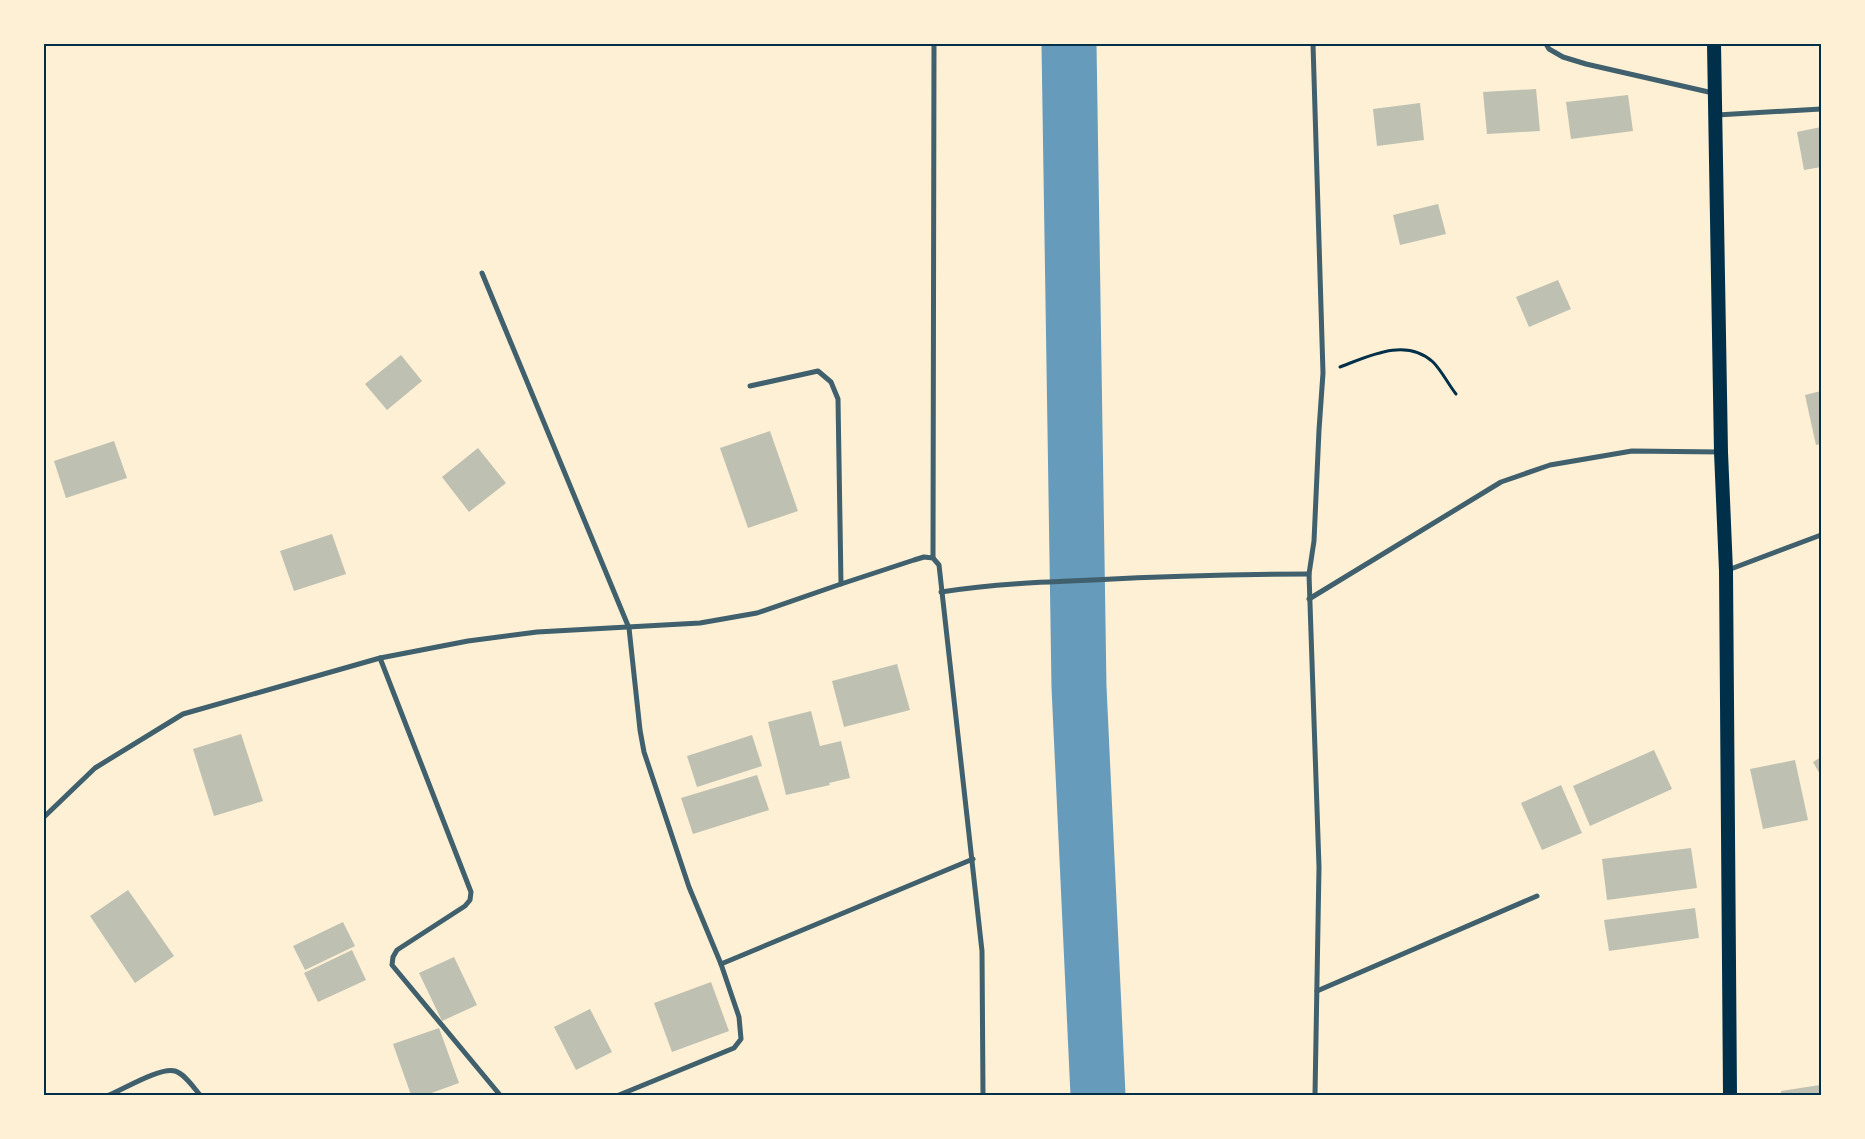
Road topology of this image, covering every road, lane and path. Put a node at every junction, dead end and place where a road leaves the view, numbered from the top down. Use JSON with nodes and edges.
{"nodes":[{"id":1,"x":934,"y":44,"type":"edge"},
{"id":2,"x":1313,"y":44,"type":"edge"},
{"id":3,"x":1546,"y":44,"type":"edge"},
{"id":4,"x":1714,"y":44,"type":"edge"},
{"id":5,"x":1714,"y":94,"type":"junction"},
{"id":6,"x":1821,"y":109,"type":"edge"},
{"id":7,"x":1715,"y":115,"type":"junction"},
{"id":8,"x":482,"y":273,"type":"dead end"},
{"id":9,"x":1323,"y":373,"type":"junction"},
{"id":10,"x":750,"y":386,"type":"dead end"},
{"id":11,"x":1456,"y":394,"type":"dead end"},
{"id":12,"x":1721,"y":452,"type":"junction"},
{"id":13,"x":1821,"y":535,"type":"edge"},
{"id":14,"x":933,"y":558,"type":"junction"},
{"id":15,"x":1726,"y":571,"type":"junction"},
{"id":16,"x":1309,"y":574,"type":"junction"},
{"id":17,"x":841,"y":584,"type":"junction"},
{"id":18,"x":942,"y":592,"type":"junction"},
{"id":19,"x":1309,"y":599,"type":"junction"},
{"id":20,"x":629,"y":628,"type":"junction"},
{"id":21,"x":380,"y":658,"type":"junction"},
{"id":22,"x":44,"y":817,"type":"edge"},
{"id":23,"x":973,"y":859,"type":"junction"},
{"id":24,"x":1537,"y":896,"type":"dead end"},
{"id":25,"x":721,"y":964,"type":"junction"},
{"id":26,"x":1317,"y":990,"type":"junction"},
{"id":27,"x":109,"y":1095,"type":"edge"},
{"id":28,"x":200,"y":1095,"type":"edge"},
{"id":29,"x":500,"y":1095,"type":"edge"},
{"id":30,"x":619,"y":1095,"type":"edge"},
{"id":31,"x":983,"y":1095,"type":"edge"},
{"id":32,"x":1315,"y":1095,"type":"edge"},
{"id":33,"x":1730,"y":1095,"type":"edge"}],
"edges":[{"from":1,"to":14,"type":"street"},
{"from":2,"to":9,"type":"street"},
{"from":3,"to":5,"type":"street"},
{"from":4,"to":5,"type":"highway"},
{"from":5,"to":7,"type":"highway"},
{"from":6,"to":7,"type":"street"},
{"from":7,"to":12,"type":"highway"},
{"from":8,"to":20,"type":"street"},
{"from":9,"to":11,"type":"path"},
{"from":9,"to":16,"type":"street"},
{"from":10,"to":17,"type":"street"},
{"from":12,"to":15,"type":"highway"},
{"from":12,"to":19,"type":"street"},
{"from":13,"to":15,"type":"street"},
{"from":14,"to":17,"type":"street"},
{"from":14,"to":18,"type":"street"},
{"from":15,"to":33,"type":"highway"},
{"from":16,"to":18,"type":"street"},
{"from":16,"to":19,"type":"street"},
{"from":17,"to":20,"type":"street"},
{"from":18,"to":23,"type":"street"},
{"from":19,"to":26,"type":"street"},
{"from":20,"to":21,"type":"street"},
{"from":20,"to":25,"type":"street"},
{"from":21,"to":22,"type":"street"},
{"from":21,"to":29,"type":"street"},
{"from":23,"to":25,"type":"street"},
{"from":23,"to":31,"type":"street"},
{"from":24,"to":26,"type":"street"},
{"from":25,"to":30,"type":"street"},
{"from":26,"to":32,"type":"street"},
{"from":27,"to":28,"type":"street"}]}
